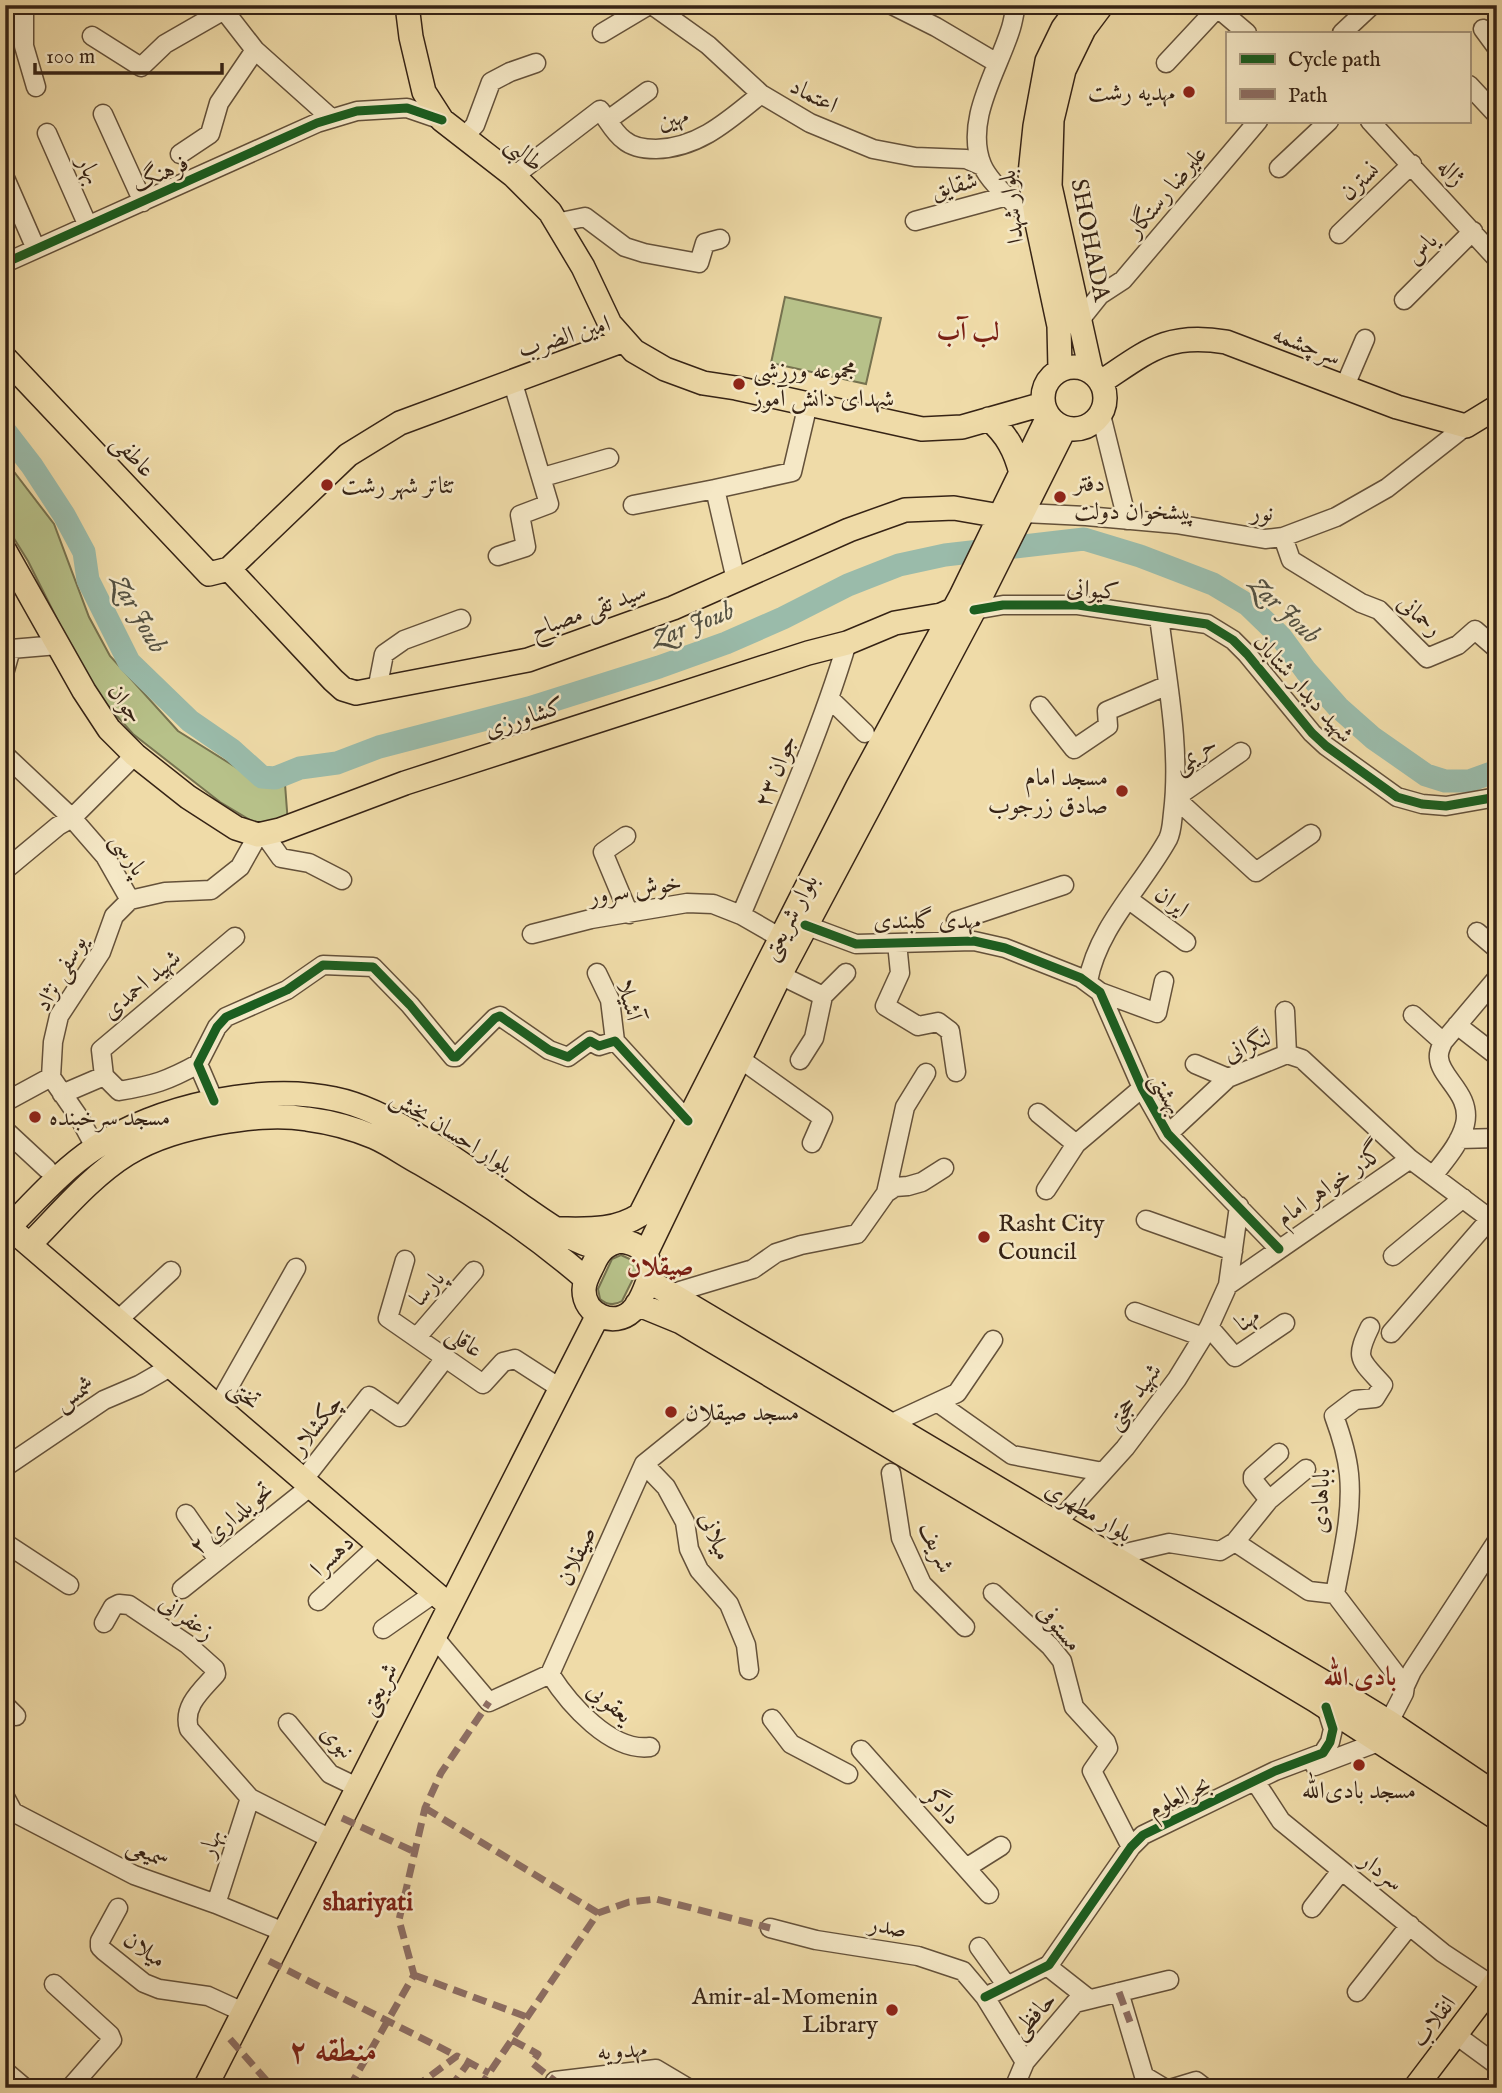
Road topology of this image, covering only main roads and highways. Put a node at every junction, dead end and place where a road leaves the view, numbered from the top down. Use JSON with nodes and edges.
{"nodes":[{"id":1,"x":407,"y":5,"type":"edge"},
{"id":2,"x":1080,"y":5,"type":"edge"},
{"id":3,"x":1102,"y":5,"type":"edge"},
{"id":4,"x":624,"y":340,"type":"junction"},
{"id":5,"x":5,"y":358,"type":"edge"},
{"id":6,"x":1060,"y":369,"type":"junction"},
{"id":7,"x":1096,"y":376,"type":"junction"},
{"id":8,"x":1497,"y":408,"type":"edge"},
{"id":9,"x":1052,"y":416,"type":"junction"},
{"id":10,"x":989,"y":419,"type":"junction"},
{"id":11,"x":1021,"y":474,"type":"junction"},
{"id":12,"x":1009,"y":519,"type":"junction"},
{"id":13,"x":5,"y":551,"type":"edge"},
{"id":14,"x":229,"y":569,"type":"junction"},
{"id":15,"x":14,"y":579,"type":"edge"},
{"id":16,"x":963,"y":605,"type":"junction"},
{"id":17,"x":808,"y":653,"type":"junction"},
{"id":18,"x":261,"y":835,"type":"joint"},
{"id":19,"x":42,"y":1194,"type":"junction"},
{"id":20,"x":63,"y":1211,"type":"junction"},
{"id":21,"x":650,"y":1211,"type":"junction"},
{"id":22,"x":6,"y":1226,"type":"edge"},
{"id":23,"x":556,"y":1229,"type":"junction"},
{"id":24,"x":30,"y":1244,"type":"junction"},
{"id":25,"x":602,"y":1249,"type":"junction"},
{"id":26,"x":646,"y":1253,"type":"junction"},
{"id":27,"x":586,"y":1279,"type":"junction"},
{"id":28,"x":649,"y":1281,"type":"junction"},
{"id":29,"x":638,"y":1304,"type":"junction"},
{"id":30,"x":598,"y":1315,"type":"junction"},
{"id":31,"x":443,"y":1599,"type":"junction"},
{"id":32,"x":1379,"y":1728,"type":"junction"},
{"id":33,"x":1497,"y":1795,"type":"edge"},
{"id":34,"x":1497,"y":1818,"type":"edge"},
{"id":35,"x":1493,"y":1986,"type":"edge"},
{"id":36,"x":205,"y":2088,"type":"edge"},
{"id":37,"x":1415,"y":2088,"type":"edge"}],
"edges":[{"from":1,"to":4,"type":"main road","name":"طالبی"},
{"from":2,"to":6,"type":"main road","name":"بلوار شهدا"},
{"from":3,"to":7,"type":"main road","name":"SHOHADA"},
{"from":4,"to":10,"type":"main road","name":"امین الضرب"},
{"from":4,"to":14,"type":"main road","name":"امین الضرب"},
{"from":5,"to":14,"type":"main road","name":"عاطفی"},
{"from":6,"to":7,"type":"main road"},
{"from":6,"to":9,"type":"main road"},
{"from":7,"to":8,"type":"main road","name":"سرچشمه"},
{"from":7,"to":9,"type":"main road"},
{"from":9,"to":10,"type":"main road","name":"امین الضرب"},
{"from":9,"to":11,"type":"main road","name":"بلوار شریعتی"},
{"from":9,"to":12,"type":"main road","name":"بلوار شریعتی"},
{"from":10,"to":11,"type":"main road"},
{"from":11,"to":12,"type":"main road","name":"بلوار شریعتی"},
{"from":12,"to":14,"type":"main road","name":"سید تقی مصباح"},
{"from":12,"to":16,"type":"main road","name":"بلوار شریعتی"},
{"from":12,"to":16,"type":"main road","name":"بلوار شریعتی"},
{"from":13,"to":15,"type":"main road","name":"جوان"},
{"from":15,"to":18,"type":"main road","name":"جوان"},
{"from":16,"to":17,"type":"main road","name":"کشاورزی"},
{"from":16,"to":17,"type":"main road","name":"کشاورزی"},
{"from":16,"to":21,"type":"main road","name":"بلوار شریعتی"},
{"from":16,"to":21,"type":"main road","name":"بلوار شریعتی"},
{"from":17,"to":18,"type":"main road","name":"کشاورزی"},
{"from":19,"to":20,"type":"main road"},
{"from":19,"to":22,"type":"main road","name":"بلوار احسان بخش"},
{"from":19,"to":23,"type":"main road","name":"بلوار احسان بخش"},
{"from":20,"to":24,"type":"main road","name":"بلوار احسان بخش"},
{"from":20,"to":27,"type":"main road","name":"بلوار احسان بخش"},
{"from":21,"to":23,"type":"main road"},
{"from":21,"to":26,"type":"main road","name":"بلوار شریعتی"},
{"from":22,"to":24,"type":"main road","name":"تختی"},
{"from":23,"to":25,"type":"main road","name":"بلوار احسان بخش"},
{"from":24,"to":31,"type":"main road","name":"تختی"},
{"from":25,"to":26,"type":"main road"},
{"from":25,"to":27,"type":"main road"},
{"from":26,"to":28,"type":"main road"},
{"from":27,"to":30,"type":"main road"},
{"from":28,"to":29,"type":"main road"},
{"from":28,"to":32,"type":"main road","name":"بلوار مطهری"},
{"from":29,"to":30,"type":"main road"},
{"from":29,"to":32,"type":"main road","name":"بلوار مطهری"},
{"from":30,"to":31,"type":"main road","name":"شریعتی"},
{"from":31,"to":36,"type":"main road","name":"شریعتی"},
{"from":32,"to":33,"type":"main road","name":"بلوار مطهری"},
{"from":32,"to":34,"type":"main road","name":"بلوار مطهری"},
{"from":35,"to":37,"type":"main road","name":"انقلاب"}]}
